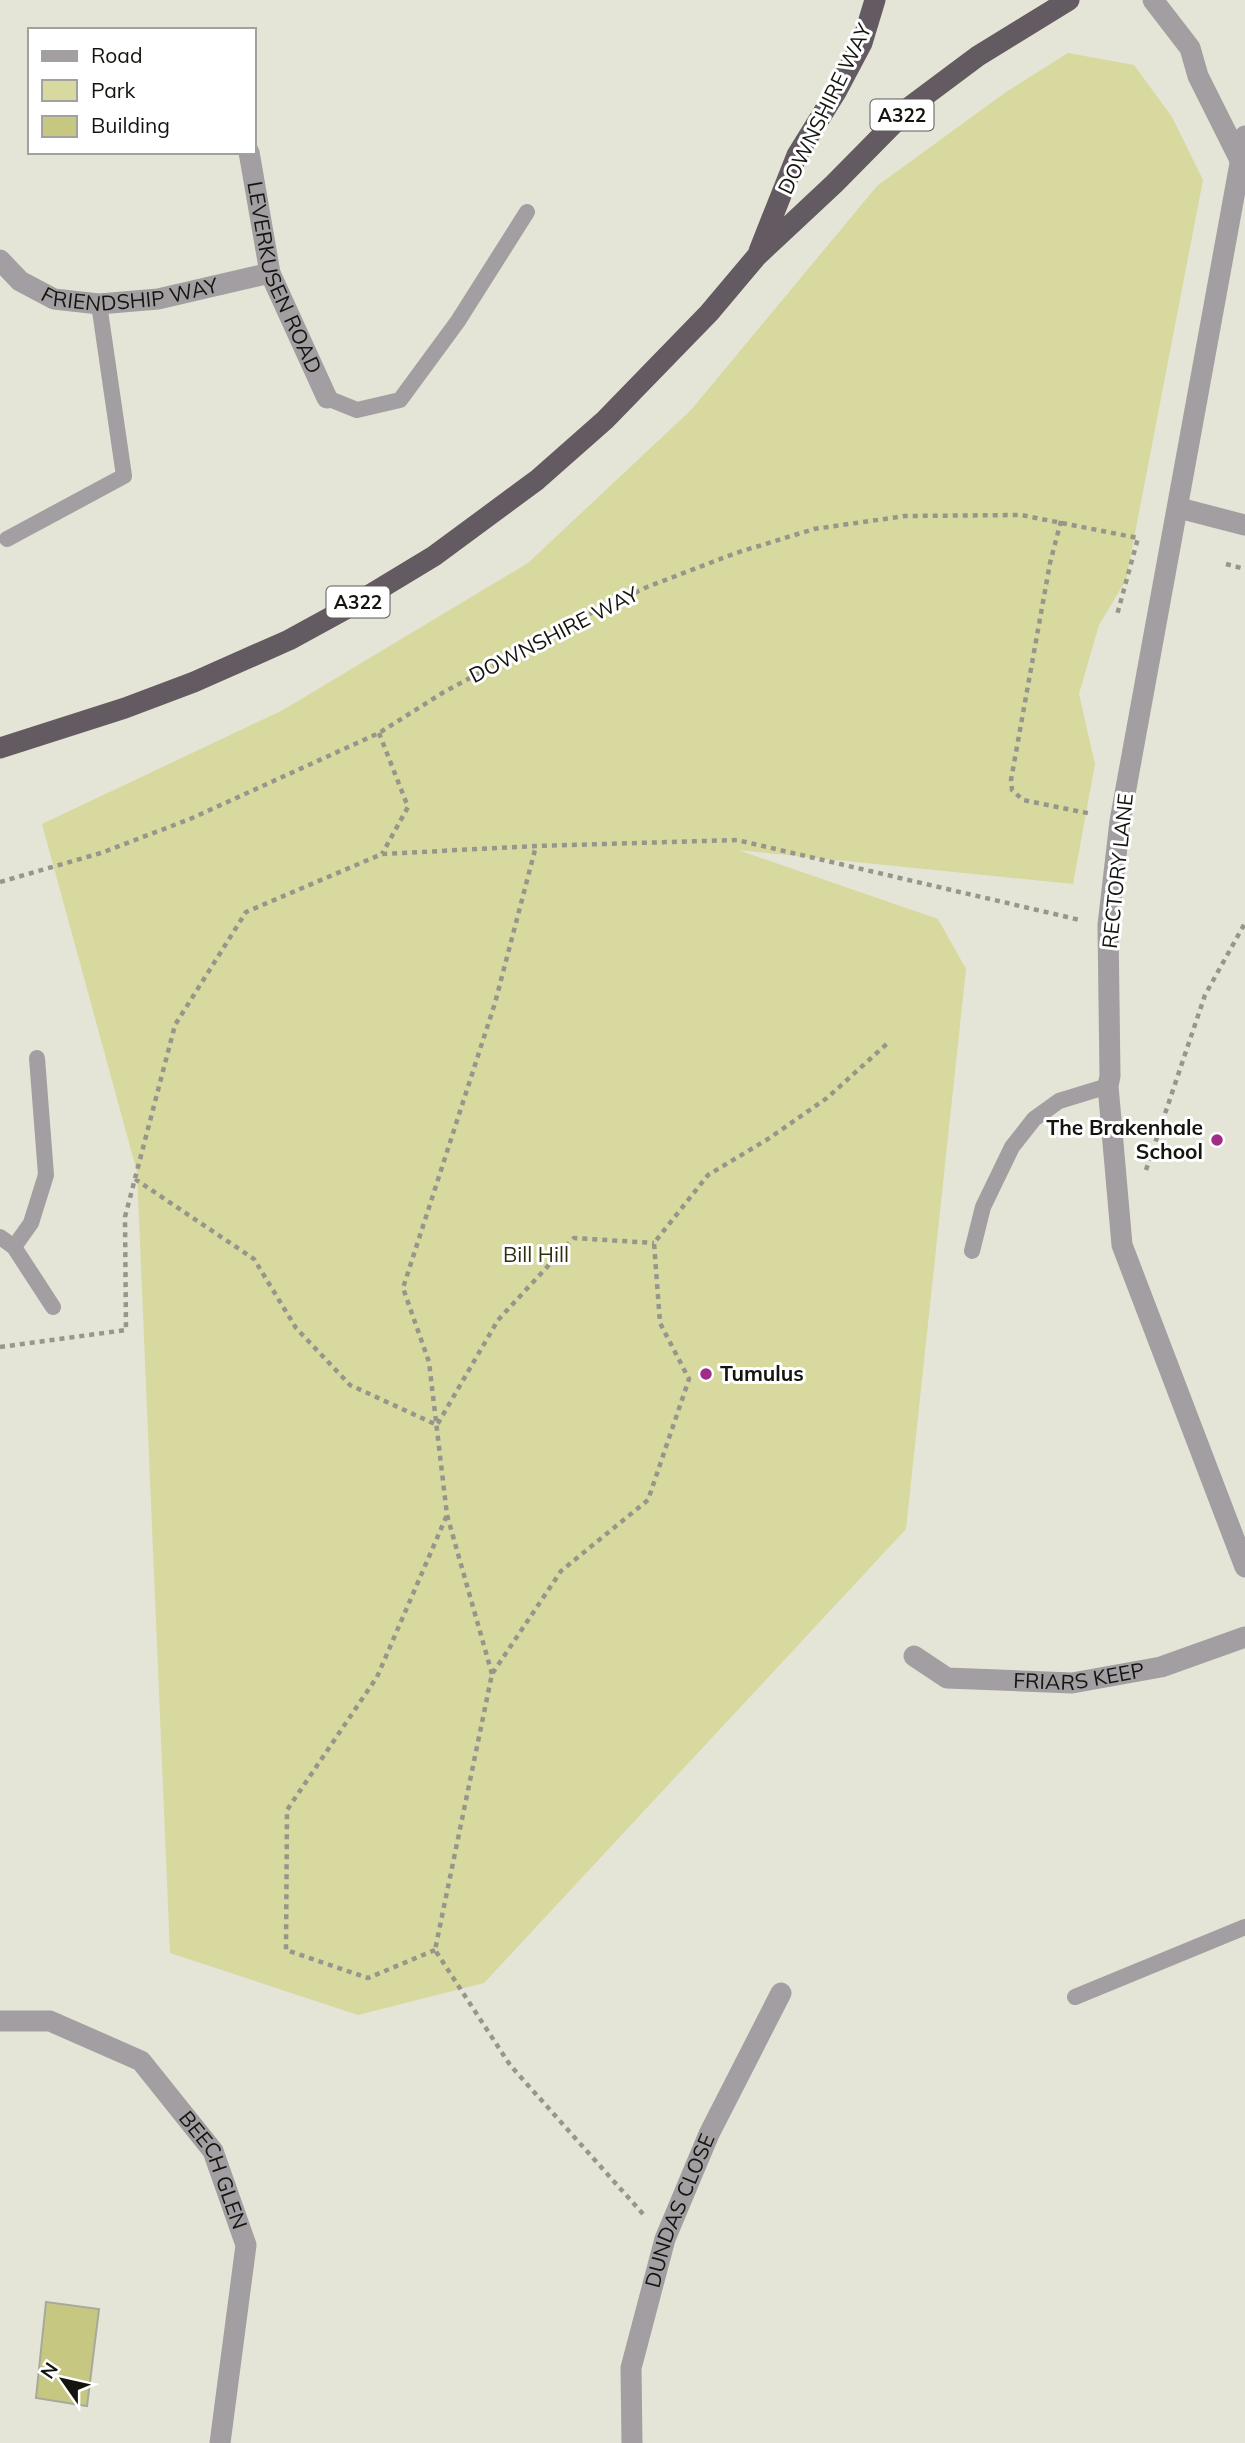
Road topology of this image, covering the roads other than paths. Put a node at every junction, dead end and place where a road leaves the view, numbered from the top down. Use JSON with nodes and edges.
{"nodes":[{"id":1,"x":875,"y":0,"type":"edge"},
{"id":2,"x":1069,"y":0,"type":"edge"},
{"id":3,"x":1153,"y":0,"type":"edge"},
{"id":4,"x":1245,"y":136,"type":"edge"},
{"id":5,"x":250,"y":154,"type":"edge"},
{"id":6,"x":1241,"y":162,"type":"junction"},
{"id":7,"x":527,"y":212,"type":"dead end"},
{"id":8,"x":757,"y":256,"type":"junction"},
{"id":9,"x":0,"y":260,"type":"edge"},
{"id":10,"x":270,"y":272,"type":"junction"},
{"id":11,"x":99,"y":304,"type":"junction"},
{"id":12,"x":327,"y":398,"type":"joint"},
{"id":13,"x":1179,"y":508,"type":"junction"},
{"id":14,"x":1245,"y":525,"type":"edge"},
{"id":15,"x":7,"y":539,"type":"dead end"},
{"id":16,"x":0,"y":748,"type":"edge"},
{"id":17,"x":37,"y":1058,"type":"dead end"},
{"id":18,"x":1108,"y":1086,"type":"junction"},
{"id":19,"x":0,"y":1237,"type":"edge"},
{"id":20,"x":14,"y":1247,"type":"junction"},
{"id":21,"x":972,"y":1251,"type":"dead end"},
{"id":22,"x":53,"y":1307,"type":"dead end"},
{"id":23,"x":1245,"y":1567,"type":"edge"},
{"id":24,"x":1245,"y":1637,"type":"edge"},
{"id":25,"x":914,"y":1656,"type":"dead end"},
{"id":26,"x":1245,"y":1927,"type":"edge"},
{"id":27,"x":781,"y":1993,"type":"dead end"},
{"id":28,"x":1075,"y":1997,"type":"dead end"},
{"id":29,"x":0,"y":2021,"type":"edge"},
{"id":30,"x":219,"y":2443,"type":"edge"},
{"id":31,"x":632,"y":2443,"type":"edge"}],
"edges":[{"from":1,"to":8,"type":"highway","name":"DOWNSHIRE WAY","number":"A322"},
{"from":2,"to":8,"type":"highway","name":"DOWNSHIRE WAY","number":"A322"},
{"from":3,"to":6,"type":"street"},
{"from":4,"to":6,"type":"street","name":"RECTORY LANE"},
{"from":5,"to":10,"type":"street","name":"LEVERKUSEN ROAD"},
{"from":6,"to":13,"type":"street","name":"RECTORY LANE"},
{"from":7,"to":12,"type":"lane"},
{"from":8,"to":16,"type":"highway","name":"DOWNSHIRE WAY","number":"A322"},
{"from":9,"to":11,"type":"street","name":"FRIENDSHIP WAY"},
{"from":10,"to":11,"type":"street","name":"FRIENDSHIP WAY"},
{"from":10,"to":12,"type":"street","name":"LEVERKUSEN ROAD"},
{"from":11,"to":15,"type":"lane"},
{"from":13,"to":14,"type":"street"},
{"from":13,"to":18,"type":"street","name":"RECTORY LANE"},
{"from":17,"to":20,"type":"lane"},
{"from":18,"to":21,"type":"lane"},
{"from":18,"to":23,"type":"street","name":"RECTORY LANE"},
{"from":19,"to":20,"type":"lane"},
{"from":20,"to":22,"type":"lane"},
{"from":24,"to":25,"type":"street","name":"FRIARS KEEP"},
{"from":26,"to":28,"type":"lane"},
{"from":27,"to":31,"type":"street","name":"DUNDAS CLOSE"},
{"from":29,"to":30,"type":"street","name":"BEECH GLEN"}]}
